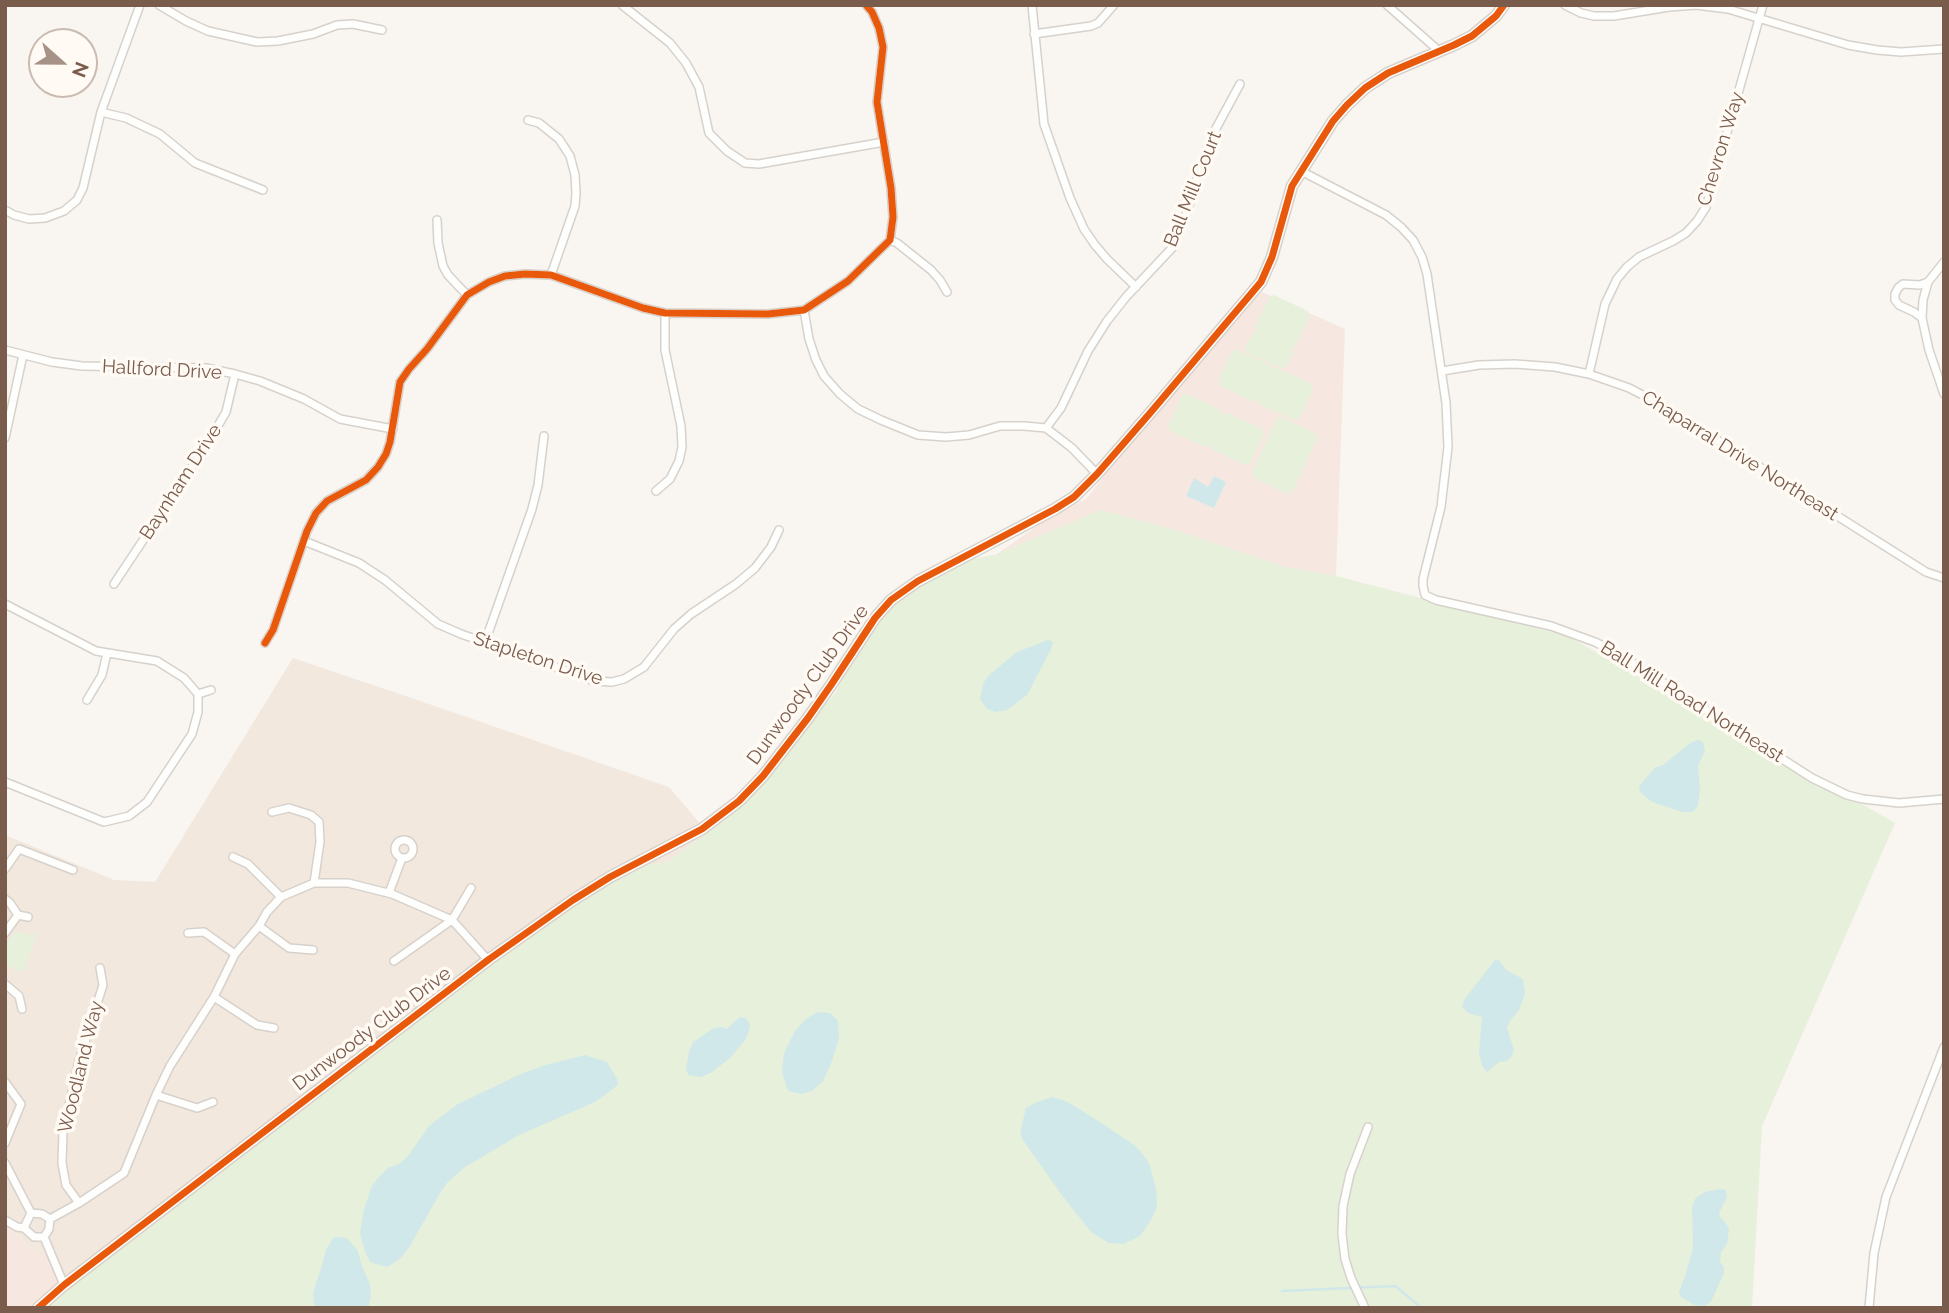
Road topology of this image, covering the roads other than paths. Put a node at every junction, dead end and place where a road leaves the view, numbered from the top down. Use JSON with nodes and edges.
{"nodes":[{"id":1,"x":140,"y":5,"type":"edge"},
{"id":2,"x":159,"y":5,"type":"edge"},
{"id":3,"x":622,"y":5,"type":"edge"},
{"id":4,"x":866,"y":5,"type":"edge"},
{"id":5,"x":1032,"y":5,"type":"edge"},
{"id":6,"x":1114,"y":5,"type":"edge"},
{"id":7,"x":1387,"y":5,"type":"edge"},
{"id":8,"x":1504,"y":5,"type":"edge"},
{"id":9,"x":1565,"y":5,"type":"edge"},
{"id":10,"x":1763,"y":5,"type":"edge"},
{"id":11,"x":1759,"y":18,"type":"junction"},
{"id":12,"x":382,"y":30,"type":"dead end"},
{"id":13,"x":1034,"y":34,"type":"junction"},
{"id":14,"x":1944,"y":49,"type":"edge"},
{"id":15,"x":1439,"y":51,"type":"junction"},
{"id":16,"x":1240,"y":84,"type":"dead end"},
{"id":17,"x":101,"y":112,"type":"junction"},
{"id":18,"x":528,"y":120,"type":"dead end"},
{"id":19,"x":884,"y":142,"type":"junction"},
{"id":20,"x":1301,"y":171,"type":"junction"},
{"id":21,"x":264,"y":190,"type":"dead end"},
{"id":22,"x":5,"y":210,"type":"edge"},
{"id":23,"x":437,"y":220,"type":"dead end"},
{"id":24,"x":890,"y":240,"type":"junction"},
{"id":25,"x":1944,"y":262,"type":"edge"},
{"id":26,"x":551,"y":275,"type":"junction"},
{"id":27,"x":1928,"y":282,"type":"junction"},
{"id":28,"x":1136,"y":287,"type":"junction"},
{"id":29,"x":947,"y":292,"type":"dead end"},
{"id":30,"x":467,"y":295,"type":"junction"},
{"id":31,"x":804,"y":310,"type":"junction"},
{"id":32,"x":665,"y":313,"type":"junction"},
{"id":33,"x":1922,"y":318,"type":"junction"},
{"id":34,"x":5,"y":350,"type":"edge"},
{"id":35,"x":23,"y":355,"type":"junction"},
{"id":36,"x":1442,"y":371,"type":"junction"},
{"id":37,"x":235,"y":374,"type":"junction"},
{"id":38,"x":1589,"y":374,"type":"junction"},
{"id":39,"x":1944,"y":394,"type":"edge"},
{"id":40,"x":1046,"y":428,"type":"junction"},
{"id":41,"x":393,"y":429,"type":"junction"},
{"id":42,"x":544,"y":436,"type":"dead end"},
{"id":43,"x":5,"y":438,"type":"edge"},
{"id":44,"x":1097,"y":474,"type":"junction"},
{"id":45,"x":656,"y":491,"type":"dead end"},
{"id":46,"x":779,"y":530,"type":"dead end"},
{"id":47,"x":304,"y":541,"type":"junction"},
{"id":48,"x":1944,"y":579,"type":"edge"},
{"id":49,"x":114,"y":584,"type":"dead end"},
{"id":50,"x":5,"y":604,"type":"edge"},
{"id":51,"x":485,"y":642,"type":"junction"},
{"id":52,"x":264,"y":643,"type":"dead end"},
{"id":53,"x":107,"y":653,"type":"junction"},
{"id":54,"x":211,"y":690,"type":"dead end"},
{"id":55,"x":198,"y":694,"type":"junction"},
{"id":56,"x":87,"y":699,"type":"dead end"},
{"id":57,"x":5,"y":782,"type":"edge"},
{"id":58,"x":1944,"y":799,"type":"edge"},
{"id":59,"x":272,"y":812,"type":"dead end"},
{"id":60,"x":233,"y":857,"type":"dead end"},
{"id":61,"x":402,"y":858,"type":"dead end"},
{"id":62,"x":5,"y":869,"type":"edge"},
{"id":63,"x":73,"y":870,"type":"dead end"},
{"id":64,"x":314,"y":883,"type":"junction"},
{"id":65,"x":471,"y":888,"type":"dead end"},
{"id":66,"x":388,"y":893,"type":"junction"},
{"id":67,"x":281,"y":897,"type":"junction"},
{"id":68,"x":5,"y":899,"type":"edge"},
{"id":69,"x":18,"y":915,"type":"junction"},
{"id":70,"x":28,"y":917,"type":"dead end"},
{"id":71,"x":452,"y":920,"type":"junction"},
{"id":72,"x":260,"y":926,"type":"junction"},
{"id":73,"x":5,"y":933,"type":"edge"},
{"id":74,"x":188,"y":933,"type":"dead end"},
{"id":75,"x":313,"y":950,"type":"dead end"},
{"id":76,"x":235,"y":954,"type":"junction"},
{"id":77,"x":488,"y":960,"type":"junction"},
{"id":78,"x":394,"y":961,"type":"dead end"},
{"id":79,"x":100,"y":968,"type":"dead end"},
{"id":80,"x":6,"y":988,"type":"edge"},
{"id":81,"x":214,"y":997,"type":"junction"},
{"id":82,"x":22,"y":1009,"type":"dead end"},
{"id":83,"x":274,"y":1028,"type":"dead end"},
{"id":84,"x":1944,"y":1047,"type":"edge"},
{"id":85,"x":5,"y":1082,"type":"edge"},
{"id":86,"x":156,"y":1095,"type":"junction"},
{"id":87,"x":213,"y":1102,"type":"dead end"},
{"id":88,"x":1368,"y":1126,"type":"dead end"},
{"id":89,"x":5,"y":1143,"type":"edge"},
{"id":90,"x":5,"y":1163,"type":"edge"},
{"id":91,"x":79,"y":1203,"type":"junction"},
{"id":92,"x":32,"y":1213,"type":"junction"},
{"id":93,"x":50,"y":1219,"type":"junction"},
{"id":94,"x":5,"y":1220,"type":"edge"},
{"id":95,"x":24,"y":1228,"type":"junction"},
{"id":96,"x":44,"y":1237,"type":"junction"},
{"id":97,"x":64,"y":1284,"type":"junction"},
{"id":98,"x":38,"y":1308,"type":"edge"},
{"id":99,"x":1365,"y":1308,"type":"edge"},
{"id":100,"x":1869,"y":1308,"type":"edge"}],
"edges":[{"from":1,"to":17,"type":"street"},
{"from":2,"to":12,"type":"street"},
{"from":3,"to":19,"type":"street"},
{"from":4,"to":19,"type":"street"},
{"from":5,"to":13,"type":"street"},
{"from":6,"to":13,"type":"street"},
{"from":7,"to":15,"type":"street"},
{"from":8,"to":15,"type":"street","name":"Dunwoody Club Drive"},
{"from":9,"to":11,"type":"street"},
{"from":10,"to":11,"type":"street","name":"Chevron Way"},
{"from":11,"to":14,"type":"street"},
{"from":11,"to":38,"type":"street","name":"Chevron Way"},
{"from":13,"to":28,"type":"street"},
{"from":15,"to":20,"type":"street","name":"Dunwoody Club Drive"},
{"from":16,"to":28,"type":"street","name":"Ball Mill Court"},
{"from":17,"to":21,"type":"street"},
{"from":17,"to":22,"type":"street"},
{"from":18,"to":26,"type":"street"},
{"from":19,"to":24,"type":"street"},
{"from":20,"to":36,"type":"street"},
{"from":20,"to":44,"type":"street","name":"Dunwoody Club Drive"},
{"from":23,"to":30,"type":"street"},
{"from":24,"to":29,"type":"street"},
{"from":24,"to":31,"type":"street"},
{"from":25,"to":27,"type":"street"},
{"from":26,"to":30,"type":"street"},
{"from":26,"to":32,"type":"street"},
{"from":27,"to":33,"type":"street"},
{"from":27,"to":33,"type":"street"},
{"from":28,"to":40,"type":"street","name":"Ball Mill Court"},
{"from":30,"to":41,"type":"street"},
{"from":31,"to":32,"type":"street"},
{"from":31,"to":40,"type":"street"},
{"from":32,"to":45,"type":"street"},
{"from":33,"to":39,"type":"street"},
{"from":34,"to":35,"type":"street","name":"Hallford Drive"},
{"from":35,"to":37,"type":"street","name":"Hallford Drive"},
{"from":35,"to":43,"type":"street"},
{"from":36,"to":38,"type":"street","name":"Chaparral Drive Northeast"},
{"from":36,"to":58,"type":"street","name":"Ball Mill Road Northeast"},
{"from":37,"to":41,"type":"street","name":"Hallford Drive"},
{"from":37,"to":49,"type":"street","name":"Baynham Drive"},
{"from":38,"to":48,"type":"street","name":"Chaparral Drive Northeast"},
{"from":40,"to":44,"type":"street"},
{"from":41,"to":47,"type":"street"},
{"from":42,"to":51,"type":"street"},
{"from":44,"to":77,"type":"street","name":"Dunwoody Club Drive"},
{"from":46,"to":51,"type":"street","name":"Stapleton Drive"},
{"from":47,"to":51,"type":"street","name":"Stapleton Drive"},
{"from":47,"to":52,"type":"street"},
{"from":50,"to":53,"type":"street"},
{"from":53,"to":55,"type":"street"},
{"from":53,"to":56,"type":"street"},
{"from":54,"to":55,"type":"street"},
{"from":55,"to":57,"type":"street"},
{"from":59,"to":64,"type":"street"},
{"from":60,"to":67,"type":"street"},
{"from":61,"to":66,"type":"street"},
{"from":62,"to":63,"type":"street"},
{"from":64,"to":66,"type":"street"},
{"from":64,"to":67,"type":"street"},
{"from":65,"to":71,"type":"street"},
{"from":66,"to":71,"type":"street"},
{"from":67,"to":72,"type":"street"},
{"from":68,"to":69,"type":"street"},
{"from":69,"to":70,"type":"street"},
{"from":69,"to":73,"type":"street"},
{"from":71,"to":77,"type":"street"},
{"from":71,"to":78,"type":"street"},
{"from":72,"to":75,"type":"street"},
{"from":72,"to":76,"type":"street"},
{"from":74,"to":76,"type":"street"},
{"from":76,"to":81,"type":"street"},
{"from":77,"to":97,"type":"street","name":"Dunwoody Club Drive"},
{"from":79,"to":91,"type":"street","name":"Woodland Way"},
{"from":80,"to":82,"type":"street"},
{"from":81,"to":83,"type":"street"},
{"from":81,"to":86,"type":"street"},
{"from":84,"to":100,"type":"street"},
{"from":85,"to":89,"type":"street"},
{"from":86,"to":87,"type":"street"},
{"from":86,"to":91,"type":"street"},
{"from":88,"to":99,"type":"street"},
{"from":90,"to":92,"type":"street"},
{"from":91,"to":93,"type":"street"},
{"from":92,"to":93,"type":"street"},
{"from":92,"to":95,"type":"street"},
{"from":93,"to":96,"type":"street"},
{"from":94,"to":95,"type":"street"},
{"from":95,"to":96,"type":"street"},
{"from":96,"to":97,"type":"street"},
{"from":97,"to":98,"type":"street","name":"Dunwoody Club Drive"}]}
